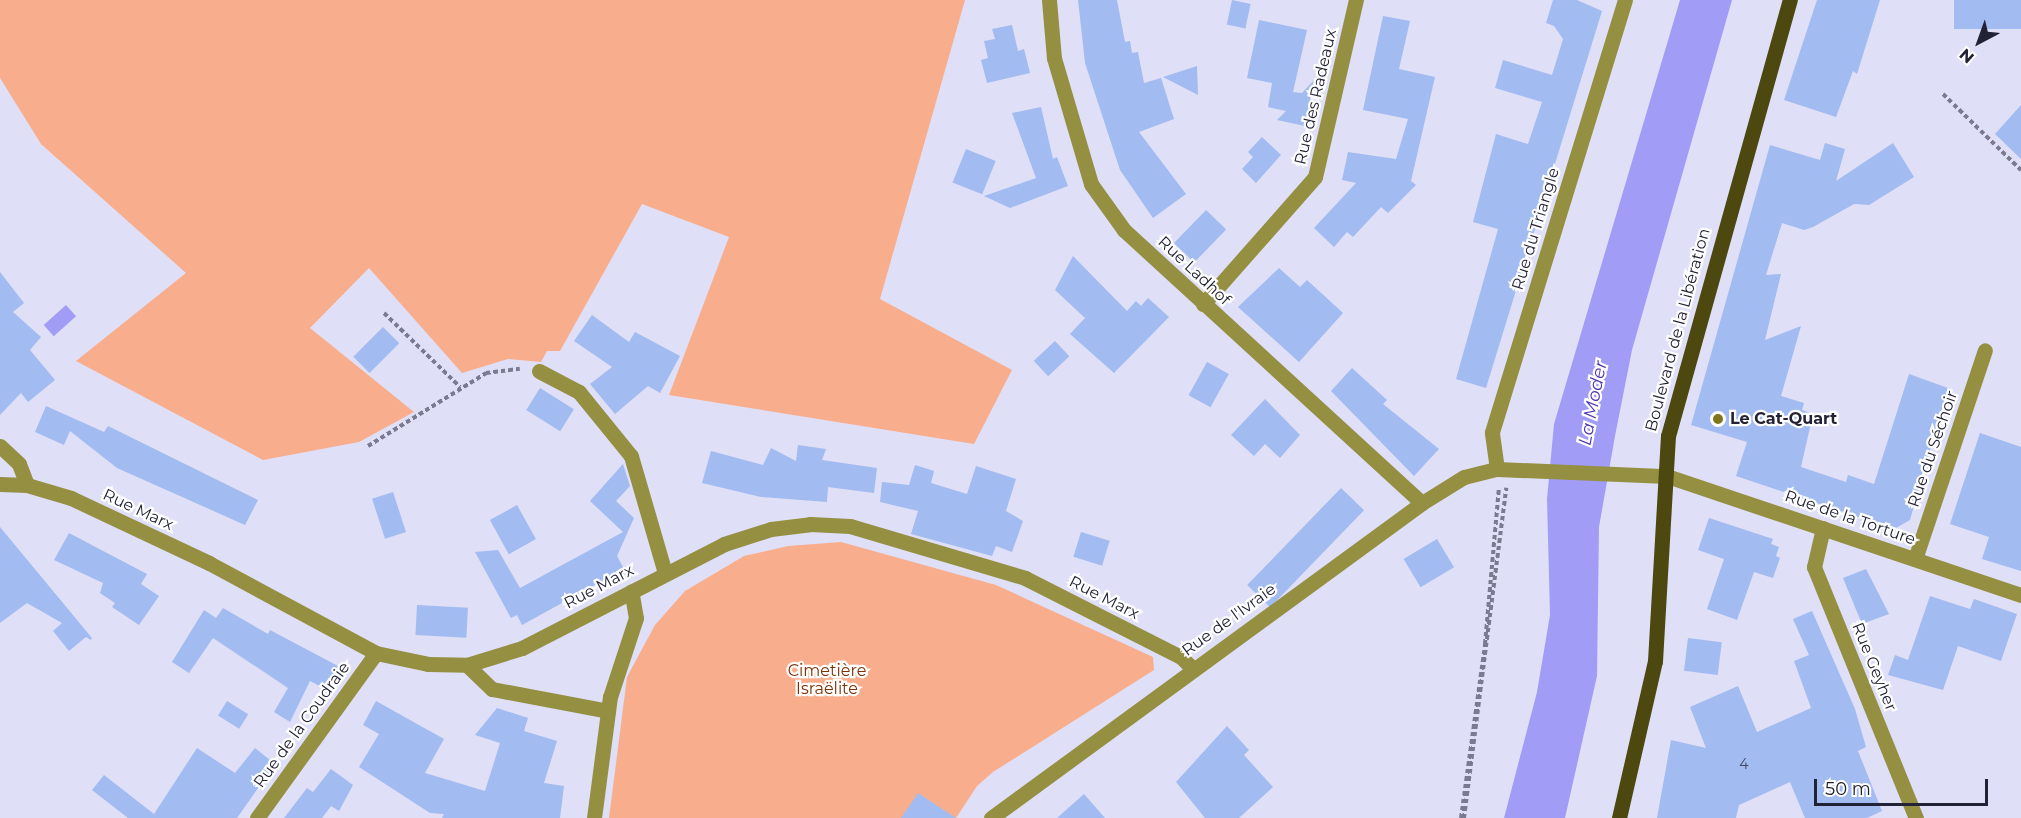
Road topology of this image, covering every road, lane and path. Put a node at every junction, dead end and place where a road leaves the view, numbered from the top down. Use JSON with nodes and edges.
{"nodes":[{"id":1,"x":1049,"y":0,"type":"edge"},
{"id":2,"x":1356,"y":0,"type":"edge"},
{"id":3,"x":1625,"y":0,"type":"edge"},
{"id":4,"x":1790,"y":0,"type":"edge"},
{"id":5,"x":1943,"y":94,"type":"dead end"},
{"id":6,"x":2021,"y":170,"type":"edge"},
{"id":7,"x":1203,"y":304,"type":"junction"},
{"id":8,"x":384,"y":313,"type":"dead end"},
{"id":9,"x":1985,"y":350,"type":"dead end"},
{"id":10,"x":539,"y":371,"type":"joint"},
{"id":11,"x":460,"y":387,"type":"junction"},
{"id":12,"x":0,"y":446,"type":"edge"},
{"id":13,"x":368,"y":446,"type":"dead end"},
{"id":14,"x":1620,"y":473,"type":"joint"},
{"id":15,"x":1498,"y":476,"type":"junction"},
{"id":16,"x":1667,"y":476,"type":"junction"},
{"id":17,"x":0,"y":484,"type":"edge"},
{"id":18,"x":1507,"y":484,"type":"dead end"},
{"id":19,"x":27,"y":485,"type":"junction"},
{"id":20,"x":1422,"y":503,"type":"junction"},
{"id":21,"x":1823,"y":528,"type":"junction"},
{"id":22,"x":1915,"y":559,"type":"junction"},
{"id":23,"x":665,"y":573,"type":"junction"},
{"id":24,"x":631,"y":591,"type":"junction"},
{"id":25,"x":2021,"y":595,"type":"edge"},
{"id":26,"x":376,"y":653,"type":"junction"},
{"id":27,"x":467,"y":665,"type":"junction"},
{"id":28,"x":1193,"y":669,"type":"junction"},
{"id":29,"x":608,"y":711,"type":"junction"},
{"id":30,"x":257,"y":818,"type":"edge"},
{"id":31,"x":594,"y":818,"type":"edge"},
{"id":32,"x":991,"y":818,"type":"edge"},
{"id":33,"x":1462,"y":818,"type":"edge"},
{"id":34,"x":1619,"y":818,"type":"edge"},
{"id":35,"x":1916,"y":818,"type":"edge"}],
"edges":[{"from":1,"to":7,"type":"street","name":"Rue Ladhof"},
{"from":2,"to":7,"type":"street","name":"Rue des Radeaux"},
{"from":3,"to":15,"type":"street","name":"Rue du Triangle"},
{"from":4,"to":16,"type":"main road","name":"Boulevard de la Libération"},
{"from":5,"to":6,"type":"path"},
{"from":7,"to":20,"type":"street","name":"Rue Ladhof"},
{"from":8,"to":11,"type":"path"},
{"from":9,"to":22,"type":"street","name":"Rue du Séchoir"},
{"from":10,"to":11,"type":"path"},
{"from":10,"to":23,"type":"street"},
{"from":11,"to":13,"type":"path"},
{"from":12,"to":19,"type":"street"},
{"from":14,"to":15,"type":"street","name":"Rue de l'Ivraie"},
{"from":14,"to":16,"type":"street","name":"Rue de la Torture"},
{"from":15,"to":20,"type":"street","name":"Rue de l'Ivraie"},
{"from":15,"to":33,"type":"path"},
{"from":16,"to":21,"type":"street","name":"Rue de la Torture"},
{"from":16,"to":34,"type":"main road","name":"Boulevard de la Libération"},
{"from":17,"to":19,"type":"street","name":"Rue Marx"},
{"from":18,"to":33,"type":"path"},
{"from":19,"to":26,"type":"street","name":"Rue Marx"},
{"from":20,"to":28,"type":"street","name":"Rue de l'Ivraie"},
{"from":21,"to":22,"type":"street","name":"Rue de la Torture"},
{"from":21,"to":35,"type":"street","name":"Rue Geyher"},
{"from":22,"to":25,"type":"street","name":"Rue de la Torture"},
{"from":23,"to":24,"type":"street","name":"Rue Marx"},
{"from":23,"to":28,"type":"street","name":"Rue Marx"},
{"from":24,"to":27,"type":"street","name":"Rue Marx"},
{"from":24,"to":29,"type":"street"},
{"from":26,"to":27,"type":"street","name":"Rue Marx"},
{"from":26,"to":30,"type":"street","name":"Rue de la Coudraie"},
{"from":27,"to":29,"type":"street"},
{"from":28,"to":32,"type":"street","name":"Rue de l'Ivraie"},
{"from":29,"to":31,"type":"street"}]}
